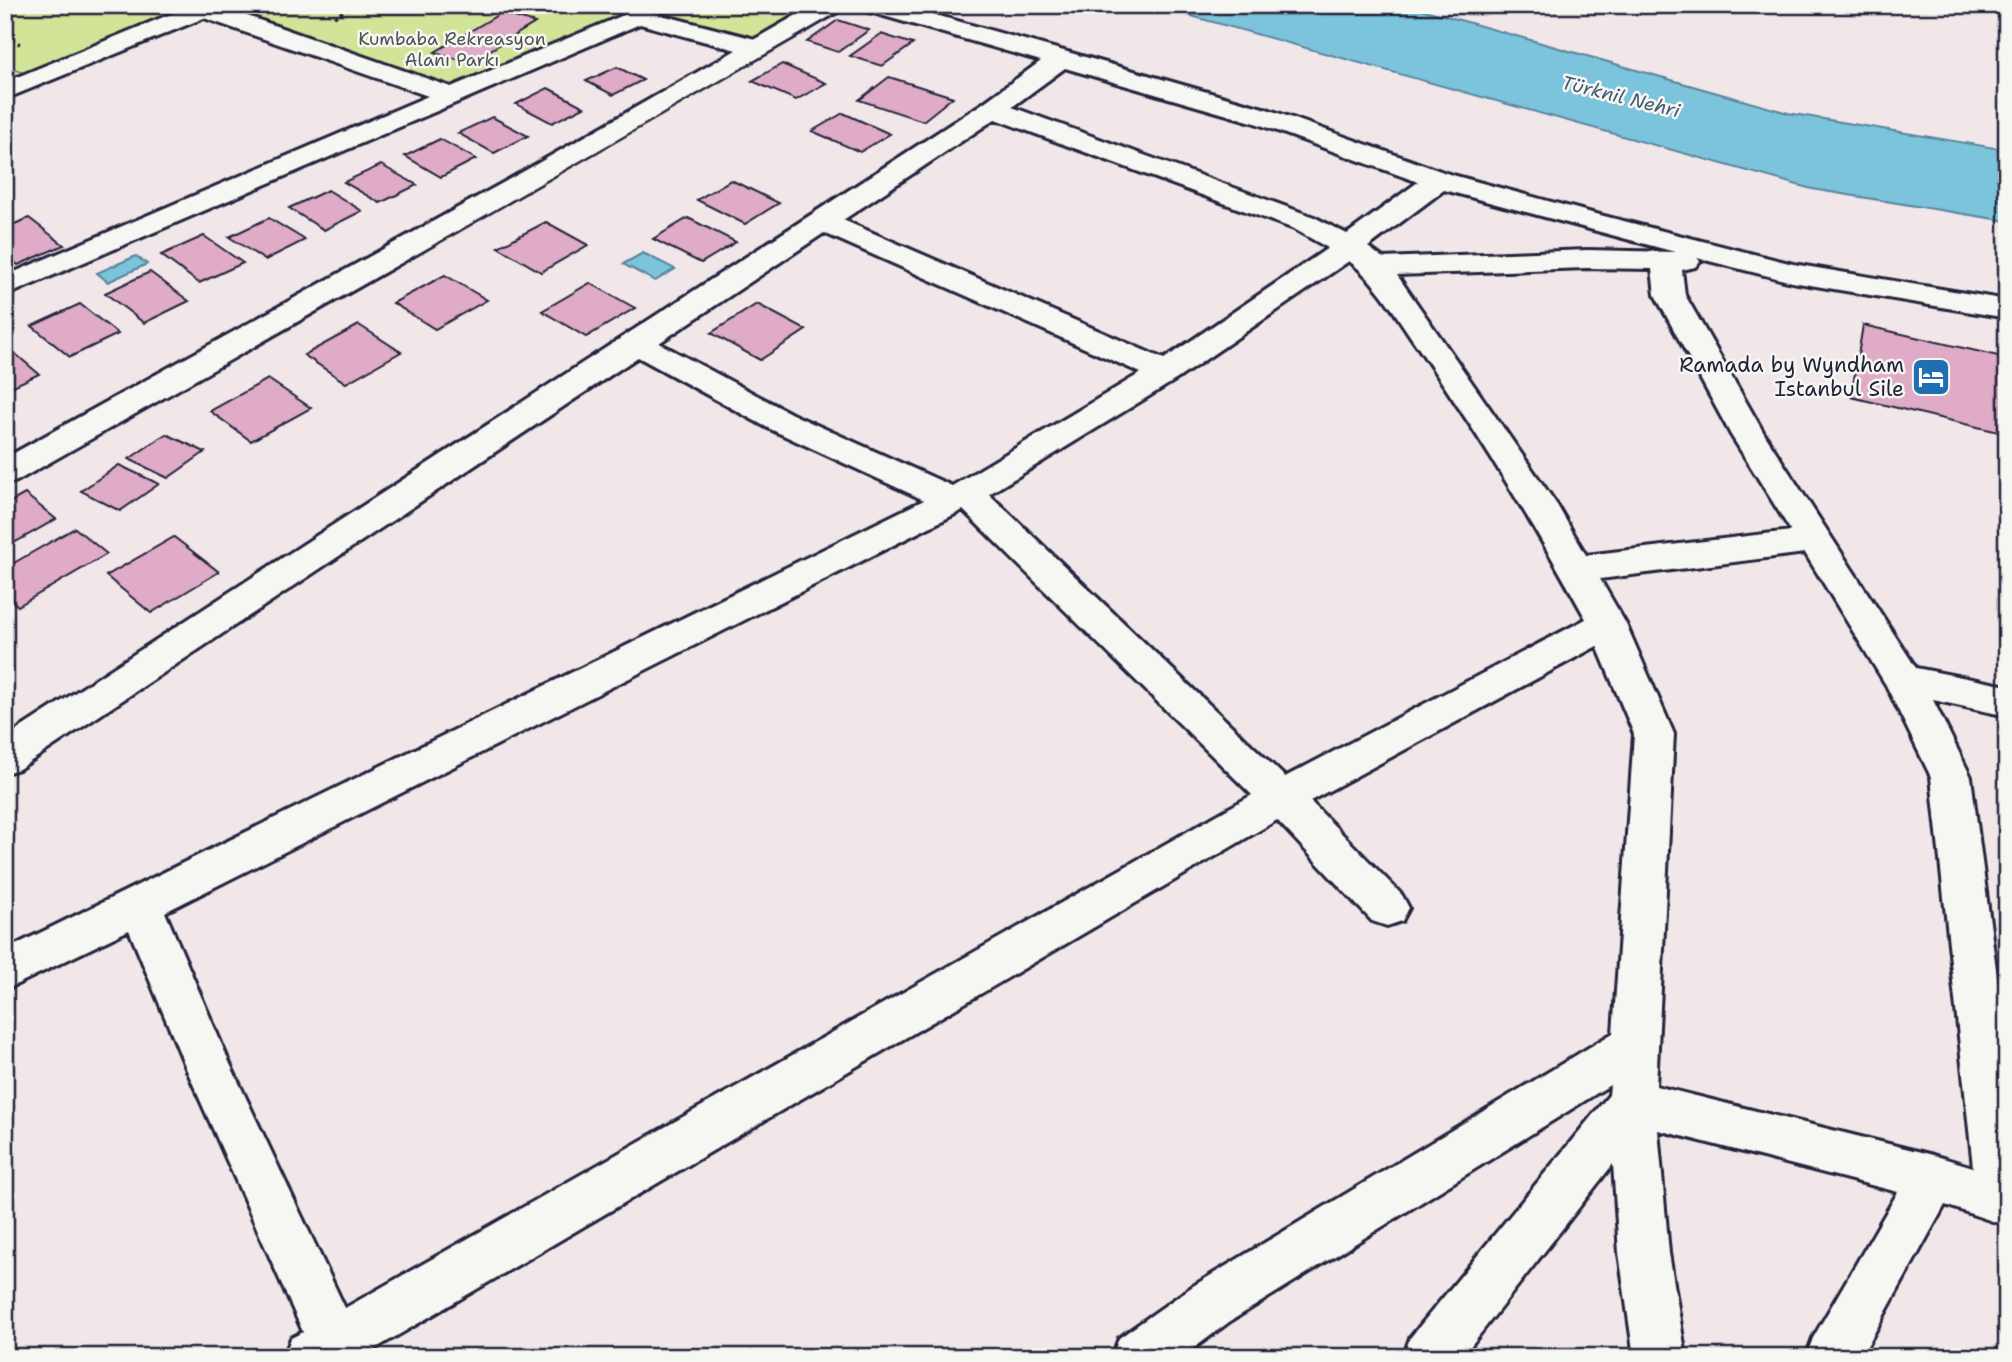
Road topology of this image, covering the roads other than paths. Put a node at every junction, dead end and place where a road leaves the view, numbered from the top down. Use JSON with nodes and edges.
{"nodes":[{"id":1,"x":832,"y":5,"type":"edge"},
{"id":2,"x":872,"y":5,"type":"edge"},
{"id":3,"x":198,"y":7,"type":"edge"},
{"id":4,"x":759,"y":48,"type":"junction"},
{"id":5,"x":1062,"y":58,"type":"junction"},
{"id":6,"x":5,"y":90,"type":"edge"},
{"id":7,"x":452,"y":96,"type":"junction"},
{"id":8,"x":992,"y":108,"type":"junction"},
{"id":9,"x":1439,"y":180,"type":"junction"},
{"id":10,"x":822,"y":221,"type":"junction"},
{"id":11,"x":1349,"y":247,"type":"junction"},
{"id":12,"x":1666,"y":261,"type":"junction"},
{"id":13,"x":1750,"y":263,"type":"junction"},
{"id":14,"x":1376,"y":267,"type":"junction"},
{"id":15,"x":5,"y":287,"type":"edge"},
{"id":16,"x":2007,"y":309,"type":"edge"},
{"id":17,"x":638,"y":344,"type":"junction"},
{"id":18,"x":1166,"y":372,"type":"junction"},
{"id":19,"x":5,"y":473,"type":"edge"},
{"id":20,"x":960,"y":496,"type":"junction"},
{"id":21,"x":1815,"y":540,"type":"junction"},
{"id":22,"x":1576,"y":569,"type":"junction"},
{"id":23,"x":1607,"y":624,"type":"junction"},
{"id":24,"x":1903,"y":680,"type":"junction"},
{"id":25,"x":2007,"y":701,"type":"edge"},
{"id":26,"x":5,"y":758,"type":"edge"},
{"id":27,"x":1281,"y":799,"type":"junction"},
{"id":28,"x":140,"y":905,"type":"junction"},
{"id":29,"x":1387,"y":908,"type":"dead end"},
{"id":30,"x":5,"y":971,"type":"edge"},
{"id":31,"x":1635,"y":1044,"type":"junction"},
{"id":32,"x":1632,"y":1102,"type":"junction"},
{"id":33,"x":1933,"y":1178,"type":"junction"},
{"id":34,"x":2004,"y":1201,"type":"edge"},
{"id":35,"x":328,"y":1352,"type":"edge"},
{"id":36,"x":1138,"y":1357,"type":"edge"},
{"id":37,"x":1429,"y":1357,"type":"edge"},
{"id":38,"x":1660,"y":1357,"type":"edge"},
{"id":39,"x":1832,"y":1357,"type":"edge"}],
"edges":[{"from":1,"to":4,"type":"street"},
{"from":2,"to":5,"type":"street"},
{"from":3,"to":6,"type":"street"},
{"from":3,"to":7,"type":"street"},
{"from":4,"to":7,"type":"street"},
{"from":4,"to":19,"type":"street"},
{"from":5,"to":8,"type":"street"},
{"from":5,"to":9,"type":"street"},
{"from":7,"to":15,"type":"street"},
{"from":8,"to":10,"type":"street"},
{"from":8,"to":11,"type":"street"},
{"from":9,"to":11,"type":"street"},
{"from":9,"to":13,"type":"street"},
{"from":10,"to":17,"type":"street"},
{"from":10,"to":18,"type":"street"},
{"from":11,"to":14,"type":"street"},
{"from":11,"to":18,"type":"street"},
{"from":12,"to":13,"type":"street"},
{"from":12,"to":14,"type":"street"},
{"from":12,"to":21,"type":"street"},
{"from":13,"to":16,"type":"street"},
{"from":14,"to":22,"type":"street"},
{"from":17,"to":20,"type":"street"},
{"from":17,"to":26,"type":"street"},
{"from":18,"to":20,"type":"street"},
{"from":20,"to":27,"type":"street"},
{"from":20,"to":28,"type":"street"},
{"from":21,"to":22,"type":"street"},
{"from":21,"to":24,"type":"street"},
{"from":22,"to":23,"type":"street"},
{"from":23,"to":27,"type":"street"},
{"from":23,"to":31,"type":"street"},
{"from":24,"to":25,"type":"street"},
{"from":24,"to":34,"type":"street"},
{"from":27,"to":29,"type":"street"},
{"from":27,"to":35,"type":"street"},
{"from":28,"to":30,"type":"street"},
{"from":28,"to":35,"type":"street"},
{"from":31,"to":32,"type":"street"},
{"from":31,"to":36,"type":"street"},
{"from":32,"to":33,"type":"street"},
{"from":32,"to":37,"type":"street"},
{"from":32,"to":38,"type":"street"},
{"from":33,"to":34,"type":"street"},
{"from":33,"to":39,"type":"street"}]}
